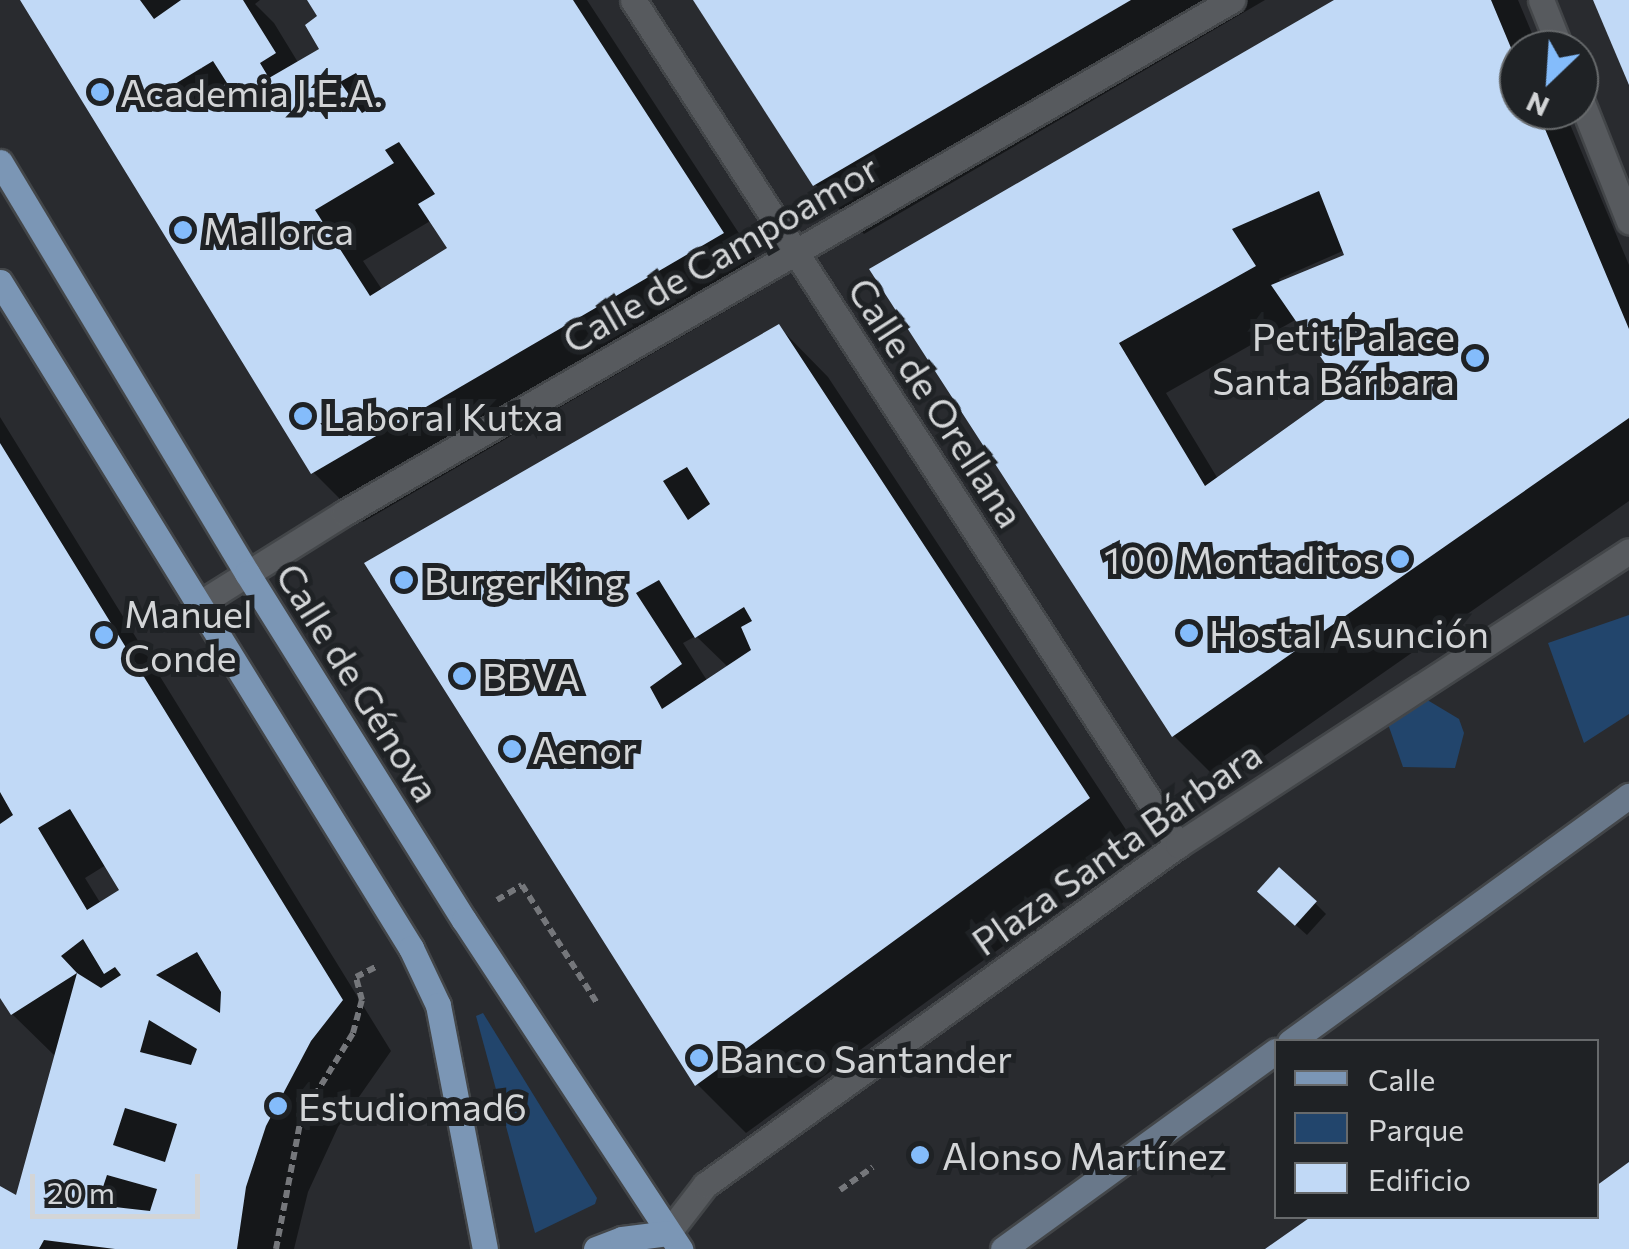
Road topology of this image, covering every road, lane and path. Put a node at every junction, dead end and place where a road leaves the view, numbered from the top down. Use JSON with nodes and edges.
{"nodes":[{"id":1,"x":633,"y":0,"type":"edge"},
{"id":2,"x":1232,"y":0,"type":"edge"},
{"id":3,"x":1542,"y":0,"type":"edge"},
{"id":4,"x":1553,"y":30,"type":"edge"},
{"id":5,"x":1593,"y":130,"type":"edge"},
{"id":6,"x":0,"y":162,"type":"edge"},
{"id":7,"x":1629,"y":221,"type":"edge"},
{"id":8,"x":796,"y":253,"type":"junction"},
{"id":9,"x":0,"y":282,"type":"edge"},
{"id":10,"x":1629,"y":552,"type":"edge"},
{"id":11,"x":247,"y":574,"type":"junction"},
{"id":12,"x":199,"y":604,"type":"junction"},
{"id":13,"x":1629,"y":796,"type":"edge"},
{"id":14,"x":1178,"y":845,"type":"junction"},
{"id":15,"x":522,"y":885,"type":"dead end"},
{"id":16,"x":356,"y":977,"type":"dead end"},
{"id":17,"x":596,"y":1002,"type":"dead end"},
{"id":18,"x":1294,"y":1039,"type":"edge"},
{"id":19,"x":1274,"y":1052,"type":"edge"},
{"id":20,"x":873,"y":1167,"type":"dead end"},
{"id":21,"x":840,"y":1190,"type":"dead end"},
{"id":22,"x":674,"y":1241,"type":"edge"},
{"id":23,"x":276,"y":1249,"type":"edge"},
{"id":24,"x":485,"y":1249,"type":"edge"},
{"id":25,"x":596,"y":1249,"type":"edge"},
{"id":26,"x":1003,"y":1249,"type":"edge"}],
"edges":[{"from":1,"to":8,"type":"street","name":"Calle de Orellana"},
{"from":2,"to":8,"type":"street","name":"Calle de Campoamor"},
{"from":3,"to":4,"type":"street"},
{"from":5,"to":7,"type":"street"},
{"from":6,"to":11,"type":"main road","name":"Calle de Génova"},
{"from":8,"to":11,"type":"street","name":"Calle de Campoamor"},
{"from":8,"to":14,"type":"street","name":"Calle de Orellana"},
{"from":9,"to":12,"type":"main road"},
{"from":10,"to":14,"type":"street","name":"Plaza Santa Bárbara"},
{"from":11,"to":12,"type":"street","name":"Calle de Campoamor"},
{"from":11,"to":22,"type":"main road","name":"Calle de Génova"},
{"from":12,"to":24,"type":"main road"},
{"from":13,"to":18,"type":"street"},
{"from":14,"to":22,"type":"street","name":"Plaza Santa Bárbara"},
{"from":15,"to":17,"type":"path"},
{"from":16,"to":23,"type":"path"},
{"from":19,"to":26,"type":"street"},
{"from":20,"to":21,"type":"path"},
{"from":22,"to":25,"type":"main road"}]}
